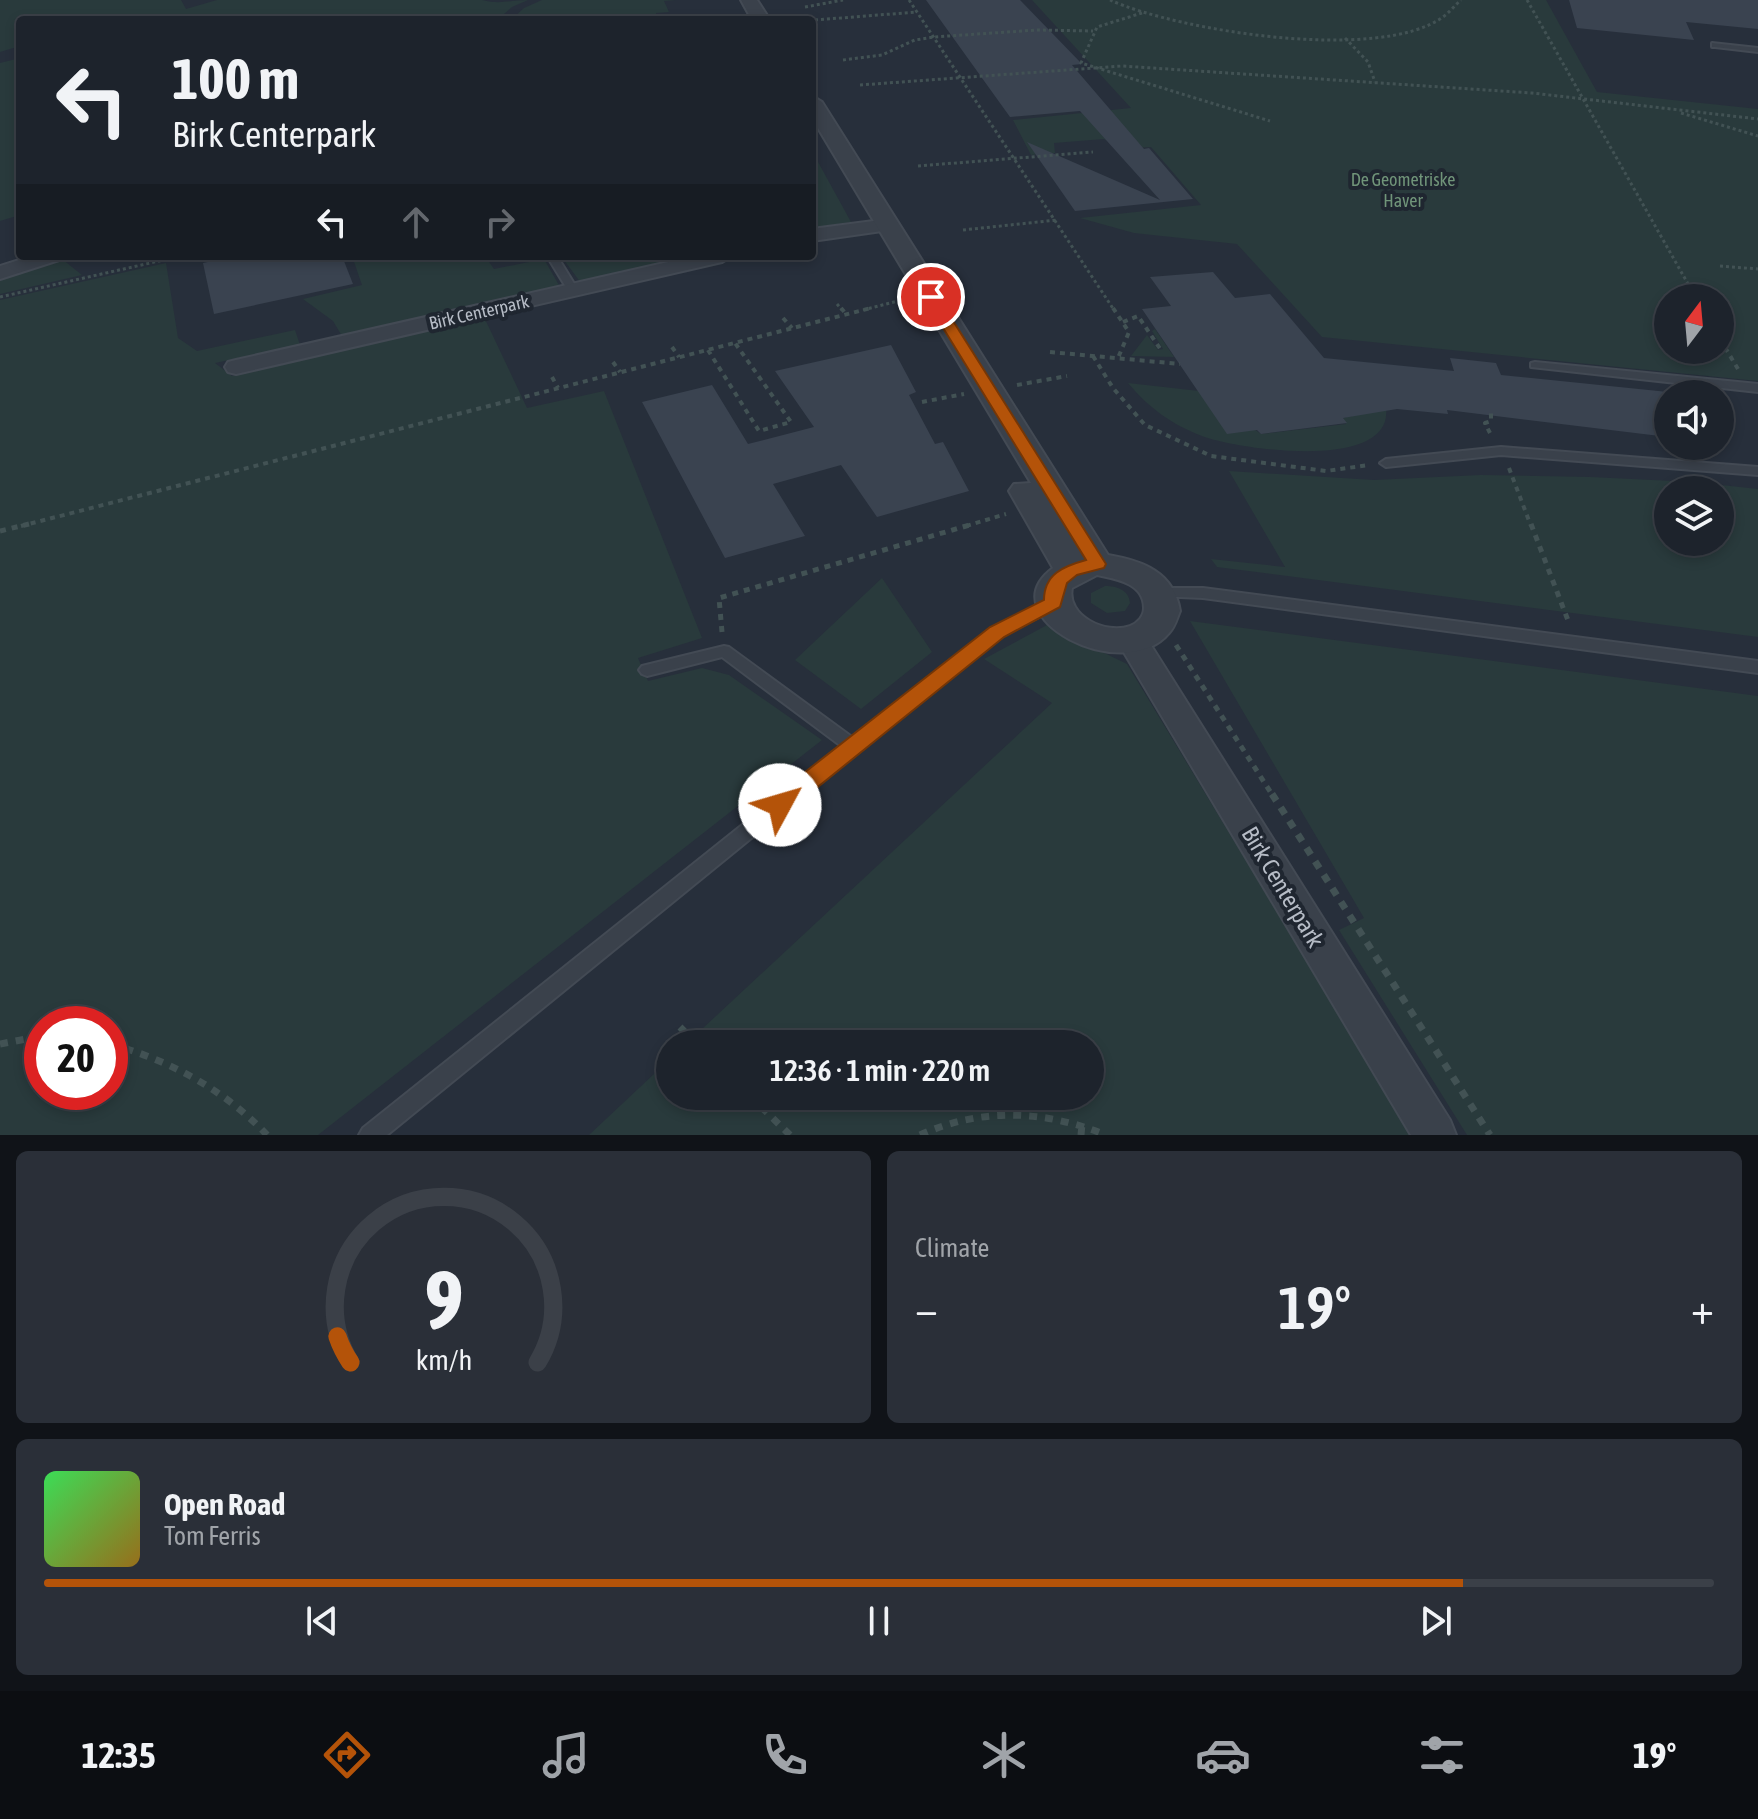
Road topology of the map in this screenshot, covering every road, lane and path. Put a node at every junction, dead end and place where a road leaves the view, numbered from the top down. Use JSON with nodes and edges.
{"nodes":[{"id":1,"x":843,"y":0,"type":"edge"},
{"id":2,"x":909,"y":0,"type":"edge"},
{"id":3,"x":1110,"y":0,"type":"edge"},
{"id":4,"x":1461,"y":0,"type":"edge"},
{"id":5,"x":1527,"y":0,"type":"edge"},
{"id":6,"x":805,"y":7,"type":"dead end"},
{"id":7,"x":918,"y":12,"type":"junction"},
{"id":8,"x":1142,"y":13,"type":"junction"},
{"id":9,"x":816,"y":20,"type":"edge"},
{"id":10,"x":1093,"y":31,"type":"junction"},
{"id":11,"x":934,"y":37,"type":"junction"},
{"id":12,"x":1345,"y":38,"type":"junction"},
{"id":13,"x":1715,"y":45,"type":"dead end"},
{"id":14,"x":1758,"y":50,"type":"edge"},
{"id":15,"x":843,"y":60,"type":"dead end"},
{"id":16,"x":1084,"y":67,"type":"junction"},
{"id":17,"x":961,"y":76,"type":"junction"},
{"id":18,"x":1375,"y":82,"type":"junction"},
{"id":19,"x":860,"y":85,"type":"dead end"},
{"id":20,"x":1581,"y":99,"type":"junction"},
{"id":21,"x":1665,"y":108,"type":"junction"},
{"id":22,"x":816,"y":109,"type":"edge"},
{"id":23,"x":1758,"y":119,"type":"edge"},
{"id":24,"x":1270,"y":121,"type":"dead end"},
{"id":25,"x":816,"y":132,"type":"edge"},
{"id":26,"x":1758,"y":136,"type":"edge"},
{"id":27,"x":1093,"y":152,"type":"dead end"},
{"id":28,"x":1015,"y":158,"type":"junction"},
{"id":29,"x":918,"y":166,"type":"dead end"},
{"id":30,"x":1057,"y":220,"type":"junction"},
{"id":31,"x":880,"y":226,"type":"junction"},
{"id":32,"x":963,"y":230,"type":"dead end"},
{"id":33,"x":816,"y":234,"type":"edge"},
{"id":34,"x":40,"y":260,"type":"edge"},
{"id":35,"x":163,"y":260,"type":"edge"},
{"id":36,"x":554,"y":260,"type":"edge"},
{"id":37,"x":704,"y":260,"type":"edge"},
{"id":38,"x":1720,"y":266,"type":"dead end"},
{"id":39,"x":1758,"y":269,"type":"edge"},
{"id":40,"x":0,"y":273,"type":"edge"},
{"id":41,"x":1688,"y":284,"type":"edge"},
{"id":42,"x":573,"y":290,"type":"junction"},
{"id":43,"x":0,"y":297,"type":"edge"},
{"id":44,"x":912,"y":297,"type":"junction"},
{"id":45,"x":837,"y":304,"type":"dead end"},
{"id":46,"x":846,"y":314,"type":"junction"},
{"id":47,"x":783,"y":318,"type":"dead end"},
{"id":48,"x":1123,"y":322,"type":"junction"},
{"id":49,"x":792,"y":328,"type":"junction"},
{"id":50,"x":735,"y":343,"type":"junction"},
{"id":51,"x":672,"y":347,"type":"dead end"},
{"id":52,"x":708,"y":350,"type":"junction"},
{"id":53,"x":1161,"y":350,"type":"dead end"},
{"id":54,"x":1050,"y":352,"type":"dead end"},
{"id":55,"x":1093,"y":356,"type":"junction"},
{"id":56,"x":679,"y":357,"type":"junction"},
{"id":57,"x":1118,"y":358,"type":"junction"},
{"id":58,"x":1734,"y":360,"type":"edge"},
{"id":59,"x":613,"y":362,"type":"dead end"},
{"id":60,"x":1180,"y":364,"type":"dead end"},
{"id":61,"x":1535,"y":365,"type":"dead end"},
{"id":62,"x":236,"y":367,"type":"dead end"},
{"id":63,"x":620,"y":372,"type":"junction"},
{"id":64,"x":552,"y":377,"type":"dead end"},
{"id":65,"x":558,"y":388,"type":"junction"},
{"id":66,"x":1753,"y":388,"type":"edge"},
{"id":67,"x":1501,"y":451,"type":"junction"},
{"id":68,"x":1386,"y":463,"type":"joint"},
{"id":69,"x":1758,"y":471,"type":"edge"},
{"id":70,"x":1034,"y":506,"type":"junction"},
{"id":71,"x":0,"y":531,"type":"edge"},
{"id":72,"x":1084,"y":567,"type":"junction"},
{"id":73,"x":1053,"y":603,"type":"junction"},
{"id":74,"x":1151,"y":618,"type":"junction"},
{"id":75,"x":1576,"y":643,"type":"junction"},
{"id":76,"x":724,"y":651,"type":"junction"},
{"id":77,"x":1758,"y":667,"type":"edge"},
{"id":78,"x":647,"y":670,"type":"dead end"},
{"id":79,"x":853,"y":746,"type":"junction"},
{"id":80,"x":680,"y":1027,"type":"dead end"},
{"id":81,"x":683,"y":1030,"type":"edge"},
{"id":82,"x":24,"y":1039,"type":"edge"},
{"id":83,"x":0,"y":1044,"type":"edge"},
{"id":84,"x":128,"y":1050,"type":"edge"},
{"id":85,"x":764,"y":1110,"type":"edge"},
{"id":86,"x":1082,"y":1124,"type":"junction"},
{"id":87,"x":267,"y":1135,"type":"edge"},
{"id":88,"x":370,"y":1135,"type":"edge"},
{"id":89,"x":790,"y":1135,"type":"edge"},
{"id":90,"x":920,"y":1135,"type":"edge"},
{"id":91,"x":1081,"y":1135,"type":"edge"},
{"id":92,"x":1106,"y":1135,"type":"edge"},
{"id":93,"x":1435,"y":1135,"type":"edge"},
{"id":94,"x":1490,"y":1135,"type":"edge"}],
"edges":[{"from":1,"to":6,"type":"path"},
{"from":2,"to":7,"type":"path"},
{"from":3,"to":8,"type":"path"},
{"from":4,"to":12,"type":"path"},
{"from":5,"to":20,"type":"path"},
{"from":7,"to":9,"type":"path"},
{"from":7,"to":11,"type":"path"},
{"from":8,"to":10,"type":"path"},
{"from":8,"to":12,"type":"path"},
{"from":10,"to":11,"type":"path"},
{"from":10,"to":16,"type":"path"},
{"from":11,"to":15,"type":"path"},
{"from":11,"to":17,"type":"path"},
{"from":12,"to":18,"type":"path"},
{"from":13,"to":14,"type":"lane"},
{"from":16,"to":17,"type":"path"},
{"from":16,"to":18,"type":"path"},
{"from":16,"to":24,"type":"path"},
{"from":17,"to":19,"type":"path"},
{"from":17,"to":28,"type":"path"},
{"from":18,"to":20,"type":"path"},
{"from":20,"to":21,"type":"path"},
{"from":20,"to":41,"type":"path"},
{"from":21,"to":23,"type":"path"},
{"from":21,"to":26,"type":"path"},
{"from":22,"to":31,"type":"street"},
{"from":25,"to":31,"type":"street"},
{"from":27,"to":28,"type":"path"},
{"from":28,"to":29,"type":"path"},
{"from":28,"to":30,"type":"path"},
{"from":30,"to":32,"type":"path"},
{"from":30,"to":48,"type":"path"},
{"from":31,"to":33,"type":"street"},
{"from":31,"to":44,"type":"street"},
{"from":31,"to":72,"type":"street"},
{"from":34,"to":40,"type":"street"},
{"from":35,"to":43,"type":"path"},
{"from":36,"to":42,"type":"lane"},
{"from":37,"to":42,"type":"street","name":"Birk Centerpark"},
{"from":38,"to":39,"type":"path"},
{"from":42,"to":62,"type":"street","name":"Birk Centerpark"},
{"from":44,"to":46,"type":"path"},
{"from":44,"to":70,"type":"street"},
{"from":45,"to":46,"type":"path"},
{"from":46,"to":49,"type":"path"},
{"from":47,"to":49,"type":"path"},
{"from":48,"to":53,"type":"path"},
{"from":48,"to":57,"type":"path"},
{"from":49,"to":50,"type":"path"},
{"from":50,"to":52,"type":"path"},
{"from":50,"to":52,"type":"path"},
{"from":51,"to":56,"type":"path"},
{"from":52,"to":56,"type":"path"},
{"from":54,"to":55,"type":"path"},
{"from":55,"to":57,"type":"path"},
{"from":55,"to":68,"type":"path"},
{"from":56,"to":63,"type":"path"},
{"from":57,"to":60,"type":"path"},
{"from":58,"to":66,"type":"path"},
{"from":59,"to":63,"type":"path"},
{"from":61,"to":66,"type":"lane"},
{"from":63,"to":65,"type":"path"},
{"from":64,"to":65,"type":"path"},
{"from":65,"to":71,"type":"path"},
{"from":67,"to":68,"type":"lane"},
{"from":67,"to":69,"type":"lane"},
{"from":67,"to":75,"type":"path"},
{"from":70,"to":72,"type":"street"},
{"from":70,"to":76,"type":"path"},
{"from":72,"to":73,"type":"street"},
{"from":72,"to":74,"type":"street"},
{"from":73,"to":74,"type":"street"},
{"from":73,"to":79,"type":"lane"},
{"from":74,"to":75,"type":"lane"},
{"from":74,"to":93,"type":"street","name":"Birk Centerpark"},
{"from":74,"to":94,"type":"path"},
{"from":75,"to":77,"type":"lane"},
{"from":76,"to":78,"type":"lane"},
{"from":76,"to":79,"type":"lane"},
{"from":79,"to":88,"type":"lane"},
{"from":80,"to":81,"type":"path"},
{"from":82,"to":83,"type":"path"},
{"from":84,"to":87,"type":"path"},
{"from":85,"to":89,"type":"path"},
{"from":86,"to":90,"type":"path"},
{"from":86,"to":91,"type":"path"},
{"from":86,"to":92,"type":"path"}]}
